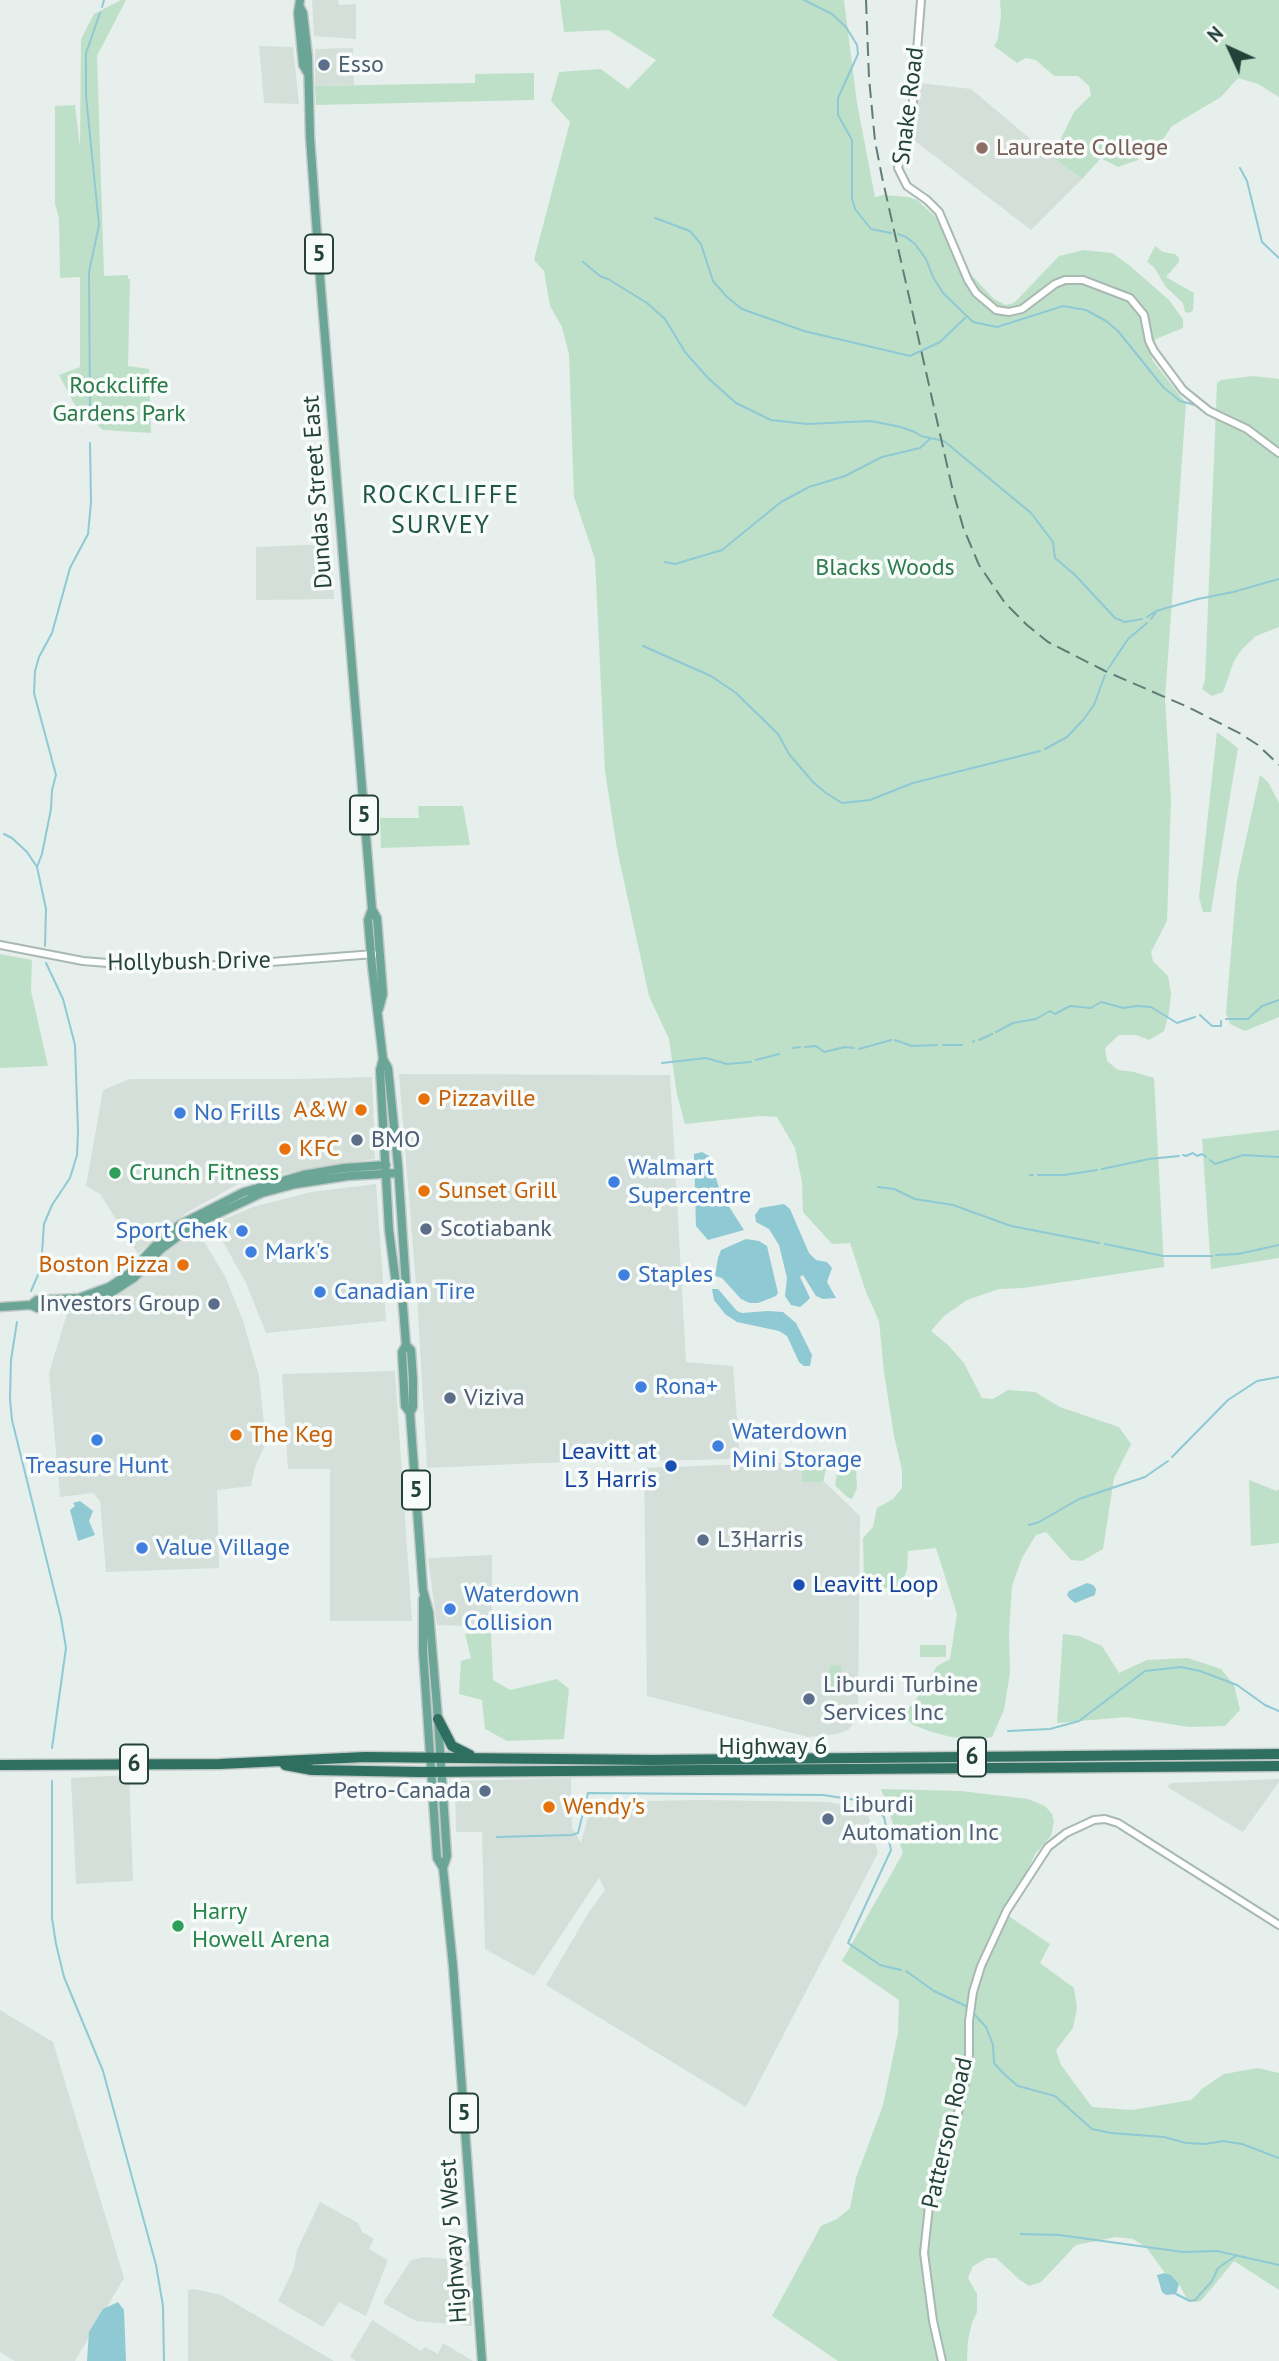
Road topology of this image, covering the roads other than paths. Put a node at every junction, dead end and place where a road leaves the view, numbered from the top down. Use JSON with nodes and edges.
{"nodes":[{"id":1,"x":921,"y":0,"type":"edge"},
{"id":2,"x":300,"y":4,"type":"edge"},
{"id":3,"x":1279,"y":453,"type":"edge"},
{"id":4,"x":0,"y":945,"type":"edge"},
{"id":5,"x":375,"y":953,"type":"junction"},
{"id":6,"x":383,"y":1059,"type":"junction"},
{"id":7,"x":386,"y":1169,"type":"junction"},
{"id":8,"x":398,"y":1173,"type":"junction"},
{"id":9,"x":402,"y":1294,"type":"junction"},
{"id":10,"x":0,"y":1307,"type":"edge"},
{"id":11,"x":424,"y":1596,"type":"junction"},
{"id":12,"x":438,"y":1719,"type":"junction"},
{"id":13,"x":1279,"y":1754,"type":"edge"},
{"id":14,"x":435,"y":1757,"type":"junction"},
{"id":15,"x":477,"y":1758,"type":"junction"},
{"id":16,"x":268,"y":1762,"type":"junction"},
{"id":17,"x":752,"y":1764,"type":"junction"},
{"id":18,"x":0,"y":1765,"type":"edge"},
{"id":19,"x":1279,"y":1766,"type":"edge"},
{"id":20,"x":436,"y":1772,"type":"junction"},
{"id":21,"x":1279,"y":1925,"type":"edge"},
{"id":22,"x":482,"y":2361,"type":"edge"},
{"id":23,"x":942,"y":2361,"type":"edge"}],
"edges":[{"from":1,"to":3,"type":"street","name":"Snake Road"},
{"from":2,"to":5,"type":"main road","name":"Dundas Street East","number":"5"},
{"from":4,"to":5,"type":"street","name":"Hollybush Drive"},
{"from":5,"to":6,"type":"main road","name":"Dundas Street East","number":"5"},
{"from":6,"to":7,"type":"main road","name":"Dundas Street East","number":"5"},
{"from":6,"to":8,"type":"main road","name":"Dundas Street East","number":"5"},
{"from":7,"to":8,"type":"main road"},
{"from":7,"to":9,"type":"main road","name":"Dundas Street East","number":"5"},
{"from":7,"to":10,"type":"main road"},
{"from":8,"to":9,"type":"main road","name":"Dundas Street East","number":"5"},
{"from":9,"to":11,"type":"main road","name":"Dundas Street East","number":"5"},
{"from":11,"to":12,"type":"main road","name":"Dundas Street East","number":"5"},
{"from":11,"to":14,"type":"main road","name":"Dundas Street East","number":"5"},
{"from":12,"to":14,"type":"main road","name":"Dundas Street East","number":"5"},
{"from":12,"to":15,"type":"highway"},
{"from":13,"to":17,"type":"highway","name":"Highway 6","number":"6"},
{"from":14,"to":15,"type":"highway","name":"Highway 6","number":"6"},
{"from":14,"to":16,"type":"highway","name":"Highway 6","number":"6"},
{"from":14,"to":20,"type":"main road","number":"5"},
{"from":15,"to":17,"type":"highway","name":"Highway 6","number":"6"},
{"from":16,"to":18,"type":"highway","name":"Highway 6","number":"6"},
{"from":16,"to":20,"type":"highway","name":"Highway 6","number":"6"},
{"from":17,"to":19,"type":"highway","name":"Highway 6","number":"6"},
{"from":17,"to":20,"type":"highway","name":"Highway 6","number":"6"},
{"from":20,"to":22,"type":"main road","name":"Highway 5 West","number":"5"},
{"from":21,"to":23,"type":"street","name":"Patterson Road"}]}
